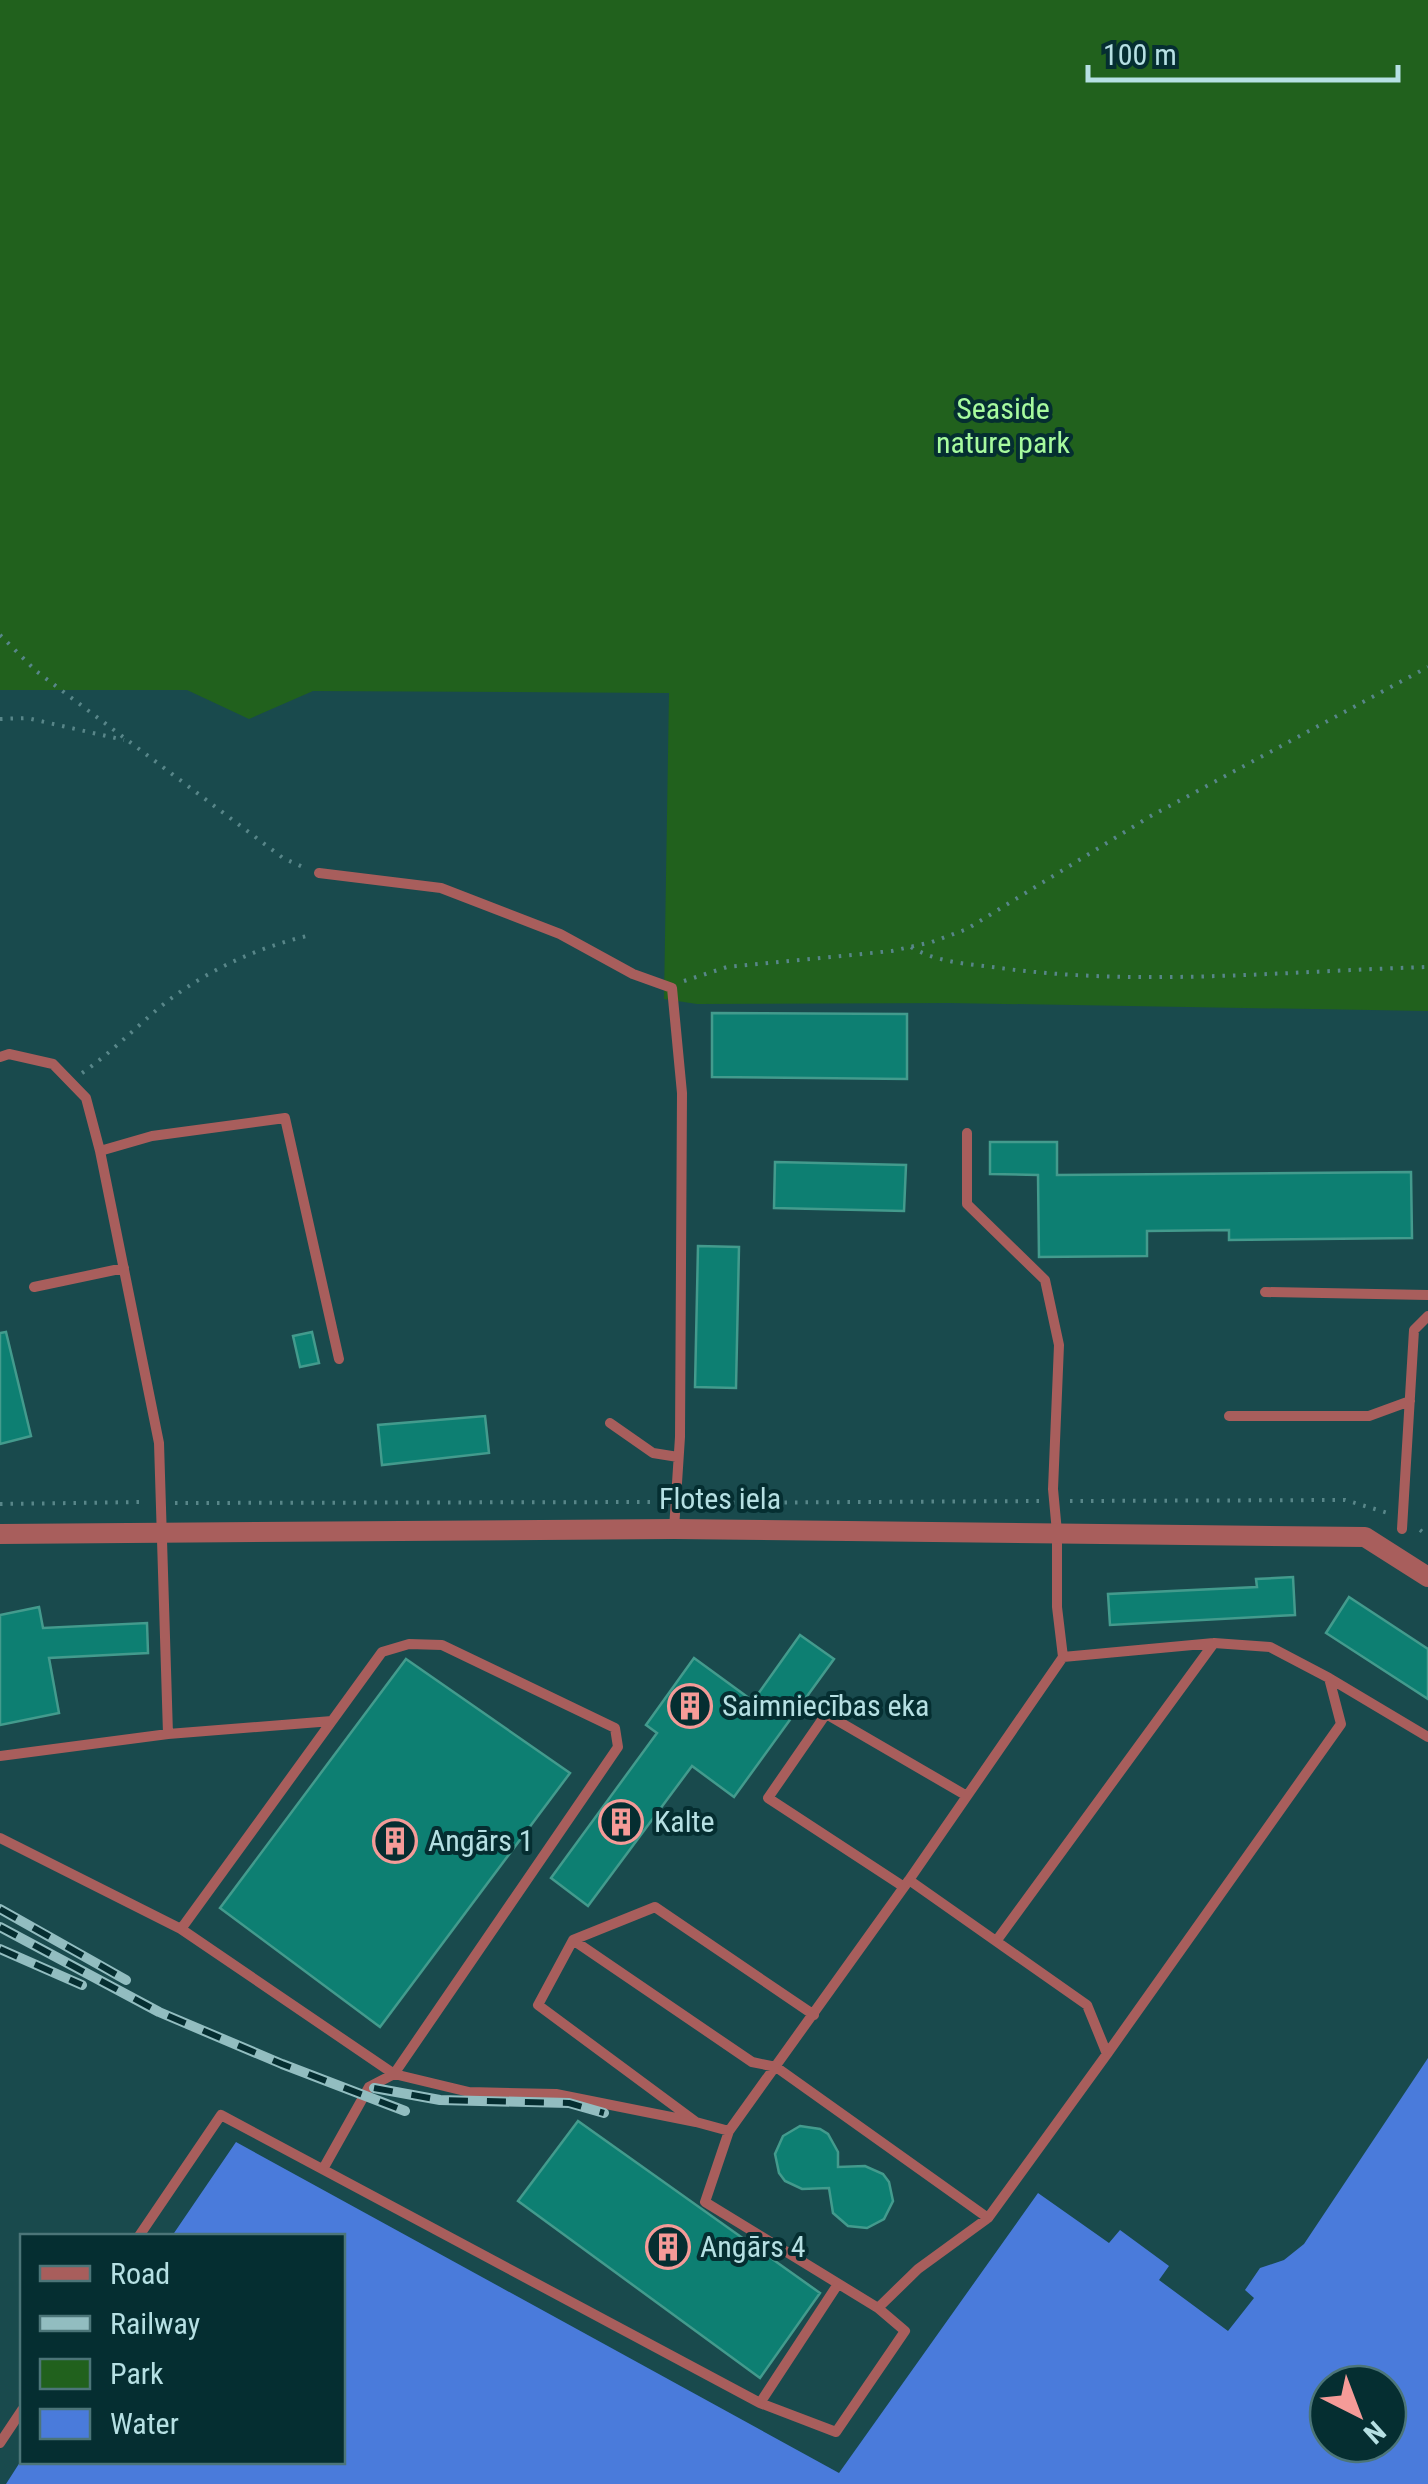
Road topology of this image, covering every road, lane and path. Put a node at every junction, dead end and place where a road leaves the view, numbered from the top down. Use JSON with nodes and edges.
{"nodes":[{"id":1,"x":0,"y":634,"type":"edge"},
{"id":2,"x":1428,"y":668,"type":"edge"},
{"id":3,"x":0,"y":719,"type":"edge"},
{"id":4,"x":128,"y":741,"type":"junction"},
{"id":5,"x":319,"y":874,"type":"joint"},
{"id":6,"x":312,"y":934,"type":"dead end"},
{"id":7,"x":911,"y":947,"type":"junction"},
{"id":8,"x":1428,"y":967,"type":"edge"},
{"id":9,"x":672,"y":988,"type":"junction"},
{"id":10,"x":0,"y":1057,"type":"edge"},
{"id":11,"x":70,"y":1081,"type":"junction"},
{"id":12,"x":968,"y":1132,"type":"dead end"},
{"id":13,"x":100,"y":1151,"type":"junction"},
{"id":14,"x":124,"y":1268,"type":"junction"},
{"id":15,"x":34,"y":1287,"type":"dead end"},
{"id":16,"x":1266,"y":1292,"type":"dead end"},
{"id":17,"x":1428,"y":1295,"type":"edge"},
{"id":18,"x":1428,"y":1316,"type":"edge"},
{"id":19,"x":339,"y":1359,"type":"dead end"},
{"id":20,"x":1410,"y":1401,"type":"junction"},
{"id":21,"x":1229,"y":1416,"type":"dead end"},
{"id":22,"x":610,"y":1423,"type":"dead end"},
{"id":23,"x":678,"y":1457,"type":"junction"},
{"id":24,"x":1054,"y":1501,"type":"junction"},
{"id":25,"x":161,"y":1502,"type":"junction"},
{"id":26,"x":674,"y":1502,"type":"junction"},
{"id":27,"x":0,"y":1504,"type":"edge"},
{"id":28,"x":1403,"y":1514,"type":"junction"},
{"id":29,"x":674,"y":1528,"type":"junction"},
{"id":30,"x":1402,"y":1529,"type":"dead end"},
{"id":31,"x":1420,"y":1530,"type":"dead end"},
{"id":32,"x":162,"y":1531,"type":"junction"},
{"id":33,"x":1057,"y":1532,"type":"junction"},
{"id":34,"x":0,"y":1534,"type":"edge"},
{"id":35,"x":1428,"y":1536,"type":"edge"},
{"id":36,"x":1428,"y":1576,"type":"edge"},
{"id":37,"x":1214,"y":1644,"type":"junction"},
{"id":38,"x":1063,"y":1657,"type":"junction"},
{"id":39,"x":1329,"y":1678,"type":"junction"},
{"id":40,"x":332,"y":1721,"type":"junction"},
{"id":41,"x":168,"y":1734,"type":"junction"},
{"id":42,"x":1428,"y":1736,"type":"edge"},
{"id":43,"x":0,"y":1756,"type":"edge"},
{"id":44,"x":967,"y":1796,"type":"junction"},
{"id":45,"x":0,"y":1838,"type":"edge"},
{"id":46,"x":907,"y":1884,"type":"junction"},
{"id":47,"x":182,"y":1929,"type":"junction"},
{"id":48,"x":573,"y":1940,"type":"junction"},
{"id":49,"x":997,"y":1940,"type":"junction"},
{"id":50,"x":814,"y":2014,"type":"junction"},
{"id":51,"x":1107,"y":2054,"type":"junction"},
{"id":52,"x":776,"y":2067,"type":"junction"},
{"id":53,"x":394,"y":2074,"type":"junction"},
{"id":54,"x":696,"y":2122,"type":"junction"},
{"id":55,"x":729,"y":2131,"type":"junction"},
{"id":56,"x":323,"y":2170,"type":"junction"},
{"id":57,"x":988,"y":2218,"type":"junction"},
{"id":58,"x":140,"y":2234,"type":"edge"},
{"id":59,"x":838,"y":2284,"type":"junction"},
{"id":60,"x":878,"y":2308,"type":"junction"},
{"id":61,"x":760,"y":2403,"type":"junction"},
{"id":62,"x":20,"y":2413,"type":"edge"},
{"id":63,"x":0,"y":2444,"type":"edge"}],
"edges":[{"from":1,"to":4,"type":"path"},
{"from":2,"to":7,"type":"path"},
{"from":3,"to":4,"type":"path"},
{"from":4,"to":5,"type":"path"},
{"from":5,"to":9,"type":"lane"},
{"from":6,"to":11,"type":"path"},
{"from":7,"to":8,"type":"path"},
{"from":7,"to":9,"type":"path"},
{"from":9,"to":23,"type":"lane"},
{"from":10,"to":11,"type":"lane"},
{"from":11,"to":13,"type":"lane"},
{"from":12,"to":24,"type":"lane"},
{"from":13,"to":14,"type":"lane"},
{"from":13,"to":19,"type":"lane"},
{"from":14,"to":15,"type":"lane"},
{"from":14,"to":25,"type":"lane"},
{"from":16,"to":17,"type":"lane"},
{"from":18,"to":20,"type":"lane"},
{"from":20,"to":21,"type":"lane"},
{"from":20,"to":28,"type":"lane"},
{"from":22,"to":23,"type":"lane"},
{"from":23,"to":26,"type":"lane"},
{"from":24,"to":26,"type":"path"},
{"from":24,"to":28,"type":"path"},
{"from":24,"to":33,"type":"lane"},
{"from":25,"to":26,"type":"path"},
{"from":25,"to":27,"type":"path"},
{"from":25,"to":32,"type":"lane"},
{"from":26,"to":29,"type":"lane"},
{"from":28,"to":30,"type":"lane"},
{"from":29,"to":32,"type":"street","name":"Flotes iela"},
{"from":29,"to":33,"type":"street","name":"Flotes iela"},
{"from":31,"to":35,"type":"path"},
{"from":32,"to":34,"type":"street","name":"Flotes iela"},
{"from":32,"to":41,"type":"lane"},
{"from":33,"to":36,"type":"street","name":"Flotes iela"},
{"from":33,"to":38,"type":"lane"},
{"from":37,"to":38,"type":"lane"},
{"from":37,"to":39,"type":"lane"},
{"from":37,"to":49,"type":"lane"},
{"from":38,"to":44,"type":"lane"},
{"from":39,"to":42,"type":"lane"},
{"from":39,"to":51,"type":"lane"},
{"from":40,"to":41,"type":"lane"},
{"from":40,"to":47,"type":"lane"},
{"from":40,"to":53,"type":"lane"},
{"from":41,"to":43,"type":"lane"},
{"from":44,"to":46,"type":"lane"},
{"from":44,"to":46,"type":"lane"},
{"from":45,"to":47,"type":"lane"},
{"from":46,"to":49,"type":"lane"},
{"from":46,"to":50,"type":"lane"},
{"from":47,"to":53,"type":"lane"},
{"from":48,"to":50,"type":"lane"},
{"from":48,"to":52,"type":"lane"},
{"from":48,"to":54,"type":"lane"},
{"from":49,"to":51,"type":"lane"},
{"from":50,"to":52,"type":"lane"},
{"from":51,"to":57,"type":"lane"},
{"from":52,"to":55,"type":"lane"},
{"from":52,"to":57,"type":"lane"},
{"from":53,"to":54,"type":"lane"},
{"from":53,"to":56,"type":"lane"},
{"from":54,"to":55,"type":"lane"},
{"from":55,"to":59,"type":"lane"},
{"from":56,"to":58,"type":"lane"},
{"from":56,"to":61,"type":"lane"},
{"from":57,"to":60,"type":"lane"},
{"from":59,"to":60,"type":"lane"},
{"from":59,"to":61,"type":"lane"},
{"from":60,"to":61,"type":"lane"},
{"from":62,"to":63,"type":"lane"}]}
